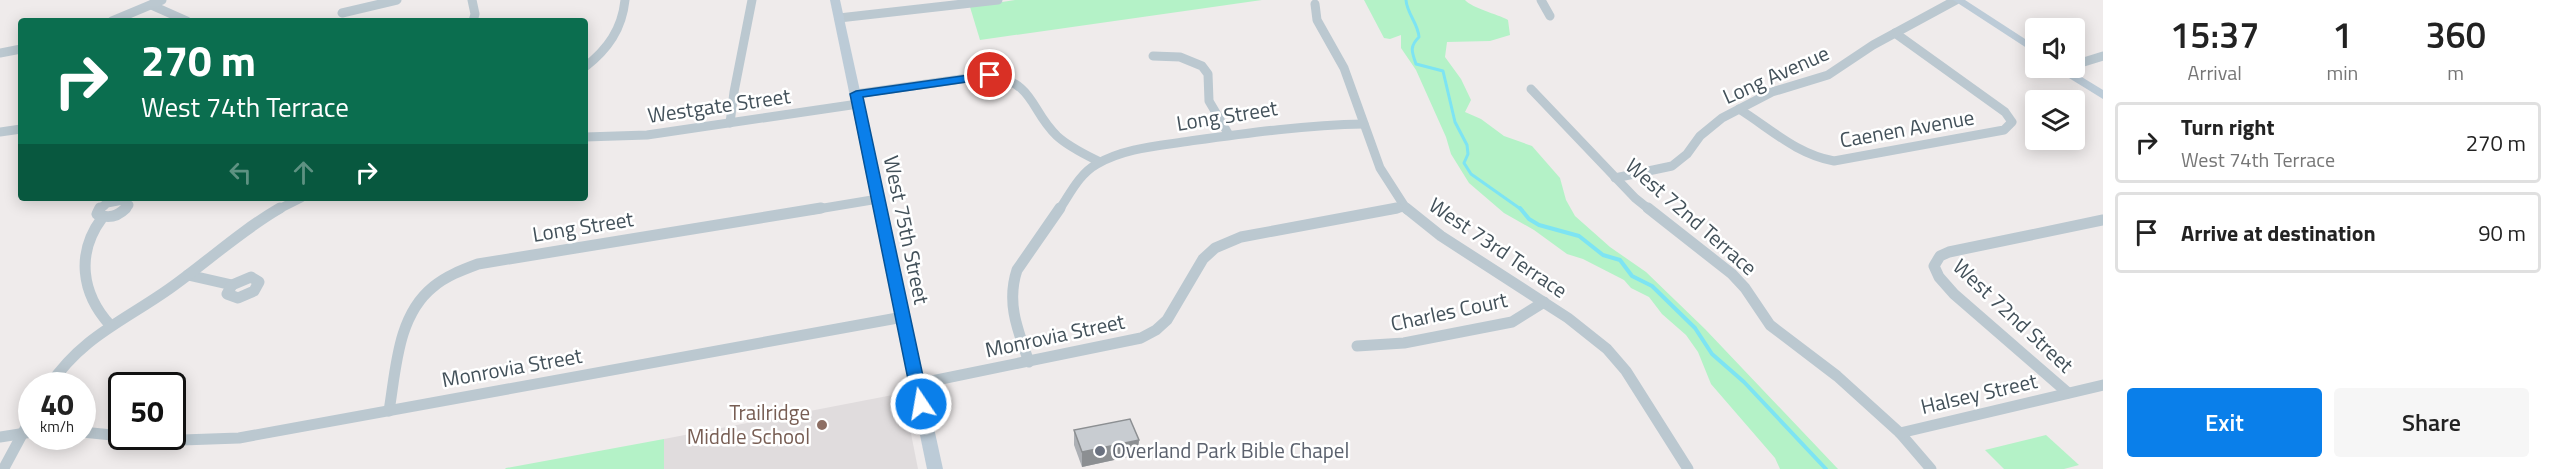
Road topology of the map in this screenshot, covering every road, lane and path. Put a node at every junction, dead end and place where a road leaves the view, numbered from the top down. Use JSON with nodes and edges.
{"nodes":[{"id":1,"x":162,"y":0,"type":"edge"},
{"id":2,"x":397,"y":0,"type":"edge"},
{"id":3,"x":472,"y":0,"type":"edge"},
{"id":4,"x":625,"y":0,"type":"edge"},
{"id":5,"x":752,"y":0,"type":"edge"},
{"id":6,"x":835,"y":0,"type":"edge"},
{"id":7,"x":998,"y":0,"type":"edge"},
{"id":8,"x":1541,"y":0,"type":"edge"},
{"id":9,"x":1957,"y":0,"type":"edge"},
{"id":10,"x":1315,"y":4,"type":"dead end"},
{"id":11,"x":151,"y":5,"type":"junction"},
{"id":12,"x":342,"y":13,"type":"dead end"},
{"id":13,"x":1550,"y":16,"type":"dead end"},
{"id":14,"x":119,"y":18,"type":"edge"},
{"id":15,"x":180,"y":18,"type":"edge"},
{"id":16,"x":474,"y":18,"type":"edge"},
{"id":17,"x":839,"y":18,"type":"junction"},
{"id":18,"x":1895,"y":33,"type":"junction"},
{"id":19,"x":2025,"y":44,"type":"edge"},
{"id":20,"x":18,"y":50,"type":"edge"},
{"id":21,"x":0,"y":53,"type":"edge"},
{"id":22,"x":1153,"y":56,"type":"dead end"},
{"id":23,"x":2103,"y":56,"type":"edge"},
{"id":24,"x":2085,"y":62,"type":"edge"},
{"id":25,"x":588,"y":64,"type":"edge"},
{"id":26,"x":2077,"y":78,"type":"edge"},
{"id":27,"x":1532,"y":89,"type":"dead end"},
{"id":28,"x":2103,"y":95,"type":"edge"},
{"id":29,"x":857,"y":99,"type":"junction"},
{"id":30,"x":1739,"y":109,"type":"junction"},
{"id":31,"x":730,"y":123,"type":"junction"},
{"id":32,"x":1364,"y":124,"type":"junction"},
{"id":33,"x":18,"y":129,"type":"edge"},
{"id":34,"x":0,"y":132,"type":"edge"},
{"id":35,"x":1229,"y":135,"type":"junction"},
{"id":36,"x":588,"y":138,"type":"edge"},
{"id":37,"x":1098,"y":161,"type":"junction"},
{"id":38,"x":1615,"y":178,"type":"junction"},
{"id":39,"x":878,"y":199,"type":"junction"},
{"id":40,"x":294,"y":201,"type":"edge"},
{"id":41,"x":1404,"y":207,"type":"junction"},
{"id":42,"x":102,"y":218,"type":"dead end"},
{"id":43,"x":2103,"y":220,"type":"edge"},
{"id":44,"x":188,"y":275,"type":"junction"},
{"id":45,"x":231,"y":285,"type":"dead end"},
{"id":46,"x":1544,"y":302,"type":"junction"},
{"id":47,"x":903,"y":317,"type":"junction"},
{"id":48,"x":110,"y":325,"type":"junction"},
{"id":49,"x":1357,"y":346,"type":"dead end"},
{"id":50,"x":1029,"y":362,"type":"junction"},
{"id":51,"x":59,"y":372,"type":"edge"},
{"id":52,"x":917,"y":384,"type":"junction"},
{"id":53,"x":2103,"y":385,"type":"edge"},
{"id":54,"x":2068,"y":393,"type":"junction"},
{"id":55,"x":389,"y":411,"type":"junction"},
{"id":56,"x":1900,"y":433,"type":"junction"},
{"id":57,"x":18,"y":434,"type":"edge"},
{"id":58,"x":0,"y":437,"type":"edge"},
{"id":59,"x":186,"y":441,"type":"edge"},
{"id":60,"x":18,"y":446,"type":"edge"},
{"id":61,"x":4,"y":468,"type":"edge"},
{"id":62,"x":935,"y":469,"type":"edge"},
{"id":63,"x":1685,"y":469,"type":"edge"},
{"id":64,"x":1931,"y":469,"type":"edge"}],
"edges":[{"from":1,"to":11,"type":"street"},
{"from":2,"to":12,"type":"street"},
{"from":3,"to":16,"type":"street"},
{"from":4,"to":25,"type":"street"},
{"from":5,"to":31,"type":"street"},
{"from":6,"to":17,"type":"main road","name":"West 75th Street"},
{"from":7,"to":17,"type":"street"},
{"from":8,"to":13,"type":"street"},
{"from":9,"to":18,"type":"street","name":"Long Avenue"},
{"from":9,"to":19,"type":"main road"},
{"from":10,"to":32,"type":"street","name":"West 73rd Terrace"},
{"from":11,"to":14,"type":"street"},
{"from":11,"to":15,"type":"street"},
{"from":17,"to":29,"type":"main road","name":"West 75th Street"},
{"from":18,"to":30,"type":"street","name":"Long Avenue"},
{"from":18,"to":30,"type":"street","name":"Caenen Avenue"},
{"from":20,"to":21,"type":"street"},
{"from":22,"to":35,"type":"street"},
{"from":23,"to":24,"type":"street"},
{"from":26,"to":28,"type":"main road"},
{"from":27,"to":38,"type":"street","name":"West 72nd Terrace"},
{"from":29,"to":31,"type":"street","name":"Westgate Street"},
{"from":29,"to":37,"type":"street","name":"Westgate Street"},
{"from":29,"to":39,"type":"main road","name":"West 75th Street"},
{"from":30,"to":38,"type":"street","name":"Long Avenue"},
{"from":31,"to":36,"type":"street","name":"Westgate Street"},
{"from":32,"to":35,"type":"street","name":"Long Street"},
{"from":32,"to":41,"type":"street","name":"West 73rd Terrace"},
{"from":33,"to":34,"type":"street"},
{"from":35,"to":37,"type":"street","name":"Long Street"},
{"from":37,"to":50,"type":"street"},
{"from":38,"to":56,"type":"street","name":"West 72nd Terrace"},
{"from":39,"to":47,"type":"main road","name":"West 75th Street"},
{"from":39,"to":55,"type":"street","name":"Long Street"},
{"from":40,"to":44,"type":"street"},
{"from":41,"to":46,"type":"street","name":"West 73rd Terrace"},
{"from":41,"to":50,"type":"street","name":"Monrovia Street"},
{"from":42,"to":48,"type":"street"},
{"from":43,"to":54,"type":"street","name":"West 72nd Street"},
{"from":44,"to":45,"type":"street"},
{"from":44,"to":48,"type":"street"},
{"from":46,"to":49,"type":"street","name":"Charles Court"},
{"from":46,"to":63,"type":"street","name":"West 73rd Terrace"},
{"from":47,"to":52,"type":"main road","name":"West 75th Street"},
{"from":47,"to":55,"type":"street","name":"Monrovia Street"},
{"from":48,"to":51,"type":"street"},
{"from":50,"to":52,"type":"street","name":"Monrovia Street"},
{"from":52,"to":62,"type":"main road","name":"West 75th Street"},
{"from":53,"to":54,"type":"street","name":"Halsey Street"},
{"from":54,"to":56,"type":"street","name":"Halsey Street"},
{"from":55,"to":59,"type":"street","name":"Monrovia Street"},
{"from":56,"to":64,"type":"street","name":"West 72nd Terrace"},
{"from":57,"to":58,"type":"street"},
{"from":60,"to":61,"type":"street"}]}
